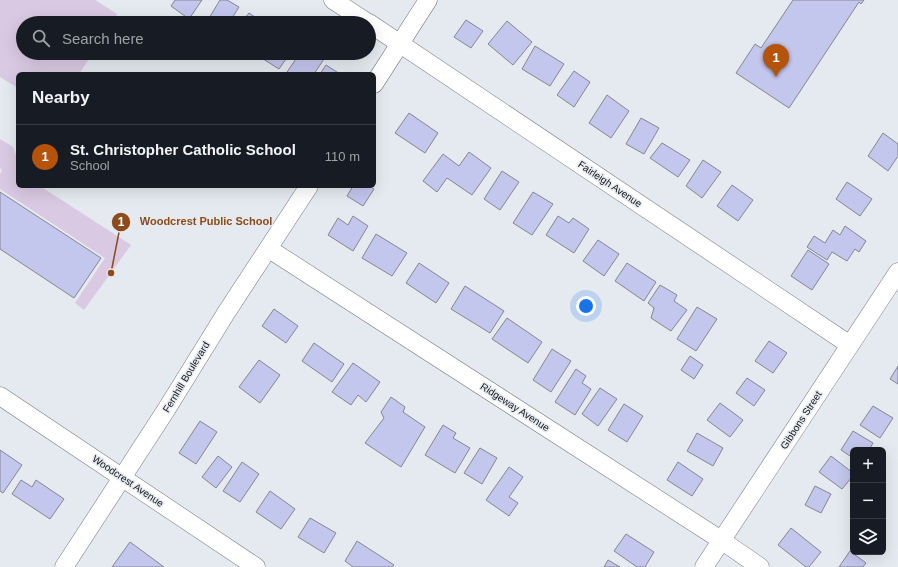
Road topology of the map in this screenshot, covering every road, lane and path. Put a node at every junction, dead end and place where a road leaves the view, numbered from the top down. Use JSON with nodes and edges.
{"nodes":[{"id":1,"x":333,"y":0,"type":"edge"},
{"id":2,"x":428,"y":0,"type":"edge"},
{"id":3,"x":358,"y":16,"type":"edge"},
{"id":4,"x":376,"y":28,"type":"edge"},
{"id":5,"x":399,"y":44,"type":"junction"},
{"id":6,"x":376,"y":81,"type":"edge"},
{"id":7,"x":308,"y":188,"type":"edge"},
{"id":8,"x":269,"y":249,"type":"junction"},
{"id":9,"x":898,"y":272,"type":"edge"},
{"id":10,"x":850,"y":345,"type":"junction"},
{"id":11,"x":0,"y":396,"type":"edge"},
{"id":12,"x":123,"y":477,"type":"junction"},
{"id":13,"x":721,"y":540,"type":"junction"},
{"id":14,"x":64,"y":567,"type":"edge"},
{"id":15,"x":256,"y":567,"type":"edge"},
{"id":16,"x":704,"y":567,"type":"edge"},
{"id":17,"x":760,"y":567,"type":"edge"}],
"edges":[{"from":1,"to":3,"type":"street","name":"Fairleigh Avenue"},
{"from":2,"to":5,"type":"street"},
{"from":4,"to":5,"type":"street","name":"Fairleigh Avenue"},
{"from":5,"to":6,"type":"street"},
{"from":5,"to":10,"type":"street","name":"Fairleigh Avenue"},
{"from":7,"to":8,"type":"street","name":"Fernhill Boulevard"},
{"from":8,"to":12,"type":"street","name":"Fernhill Boulevard"},
{"from":8,"to":13,"type":"street","name":"Ridgeway Avenue"},
{"from":9,"to":10,"type":"street","name":"Gibbons Street"},
{"from":10,"to":13,"type":"street","name":"Gibbons Street"},
{"from":11,"to":12,"type":"street","name":"Woodcrest Avenue"},
{"from":12,"to":14,"type":"street","name":"Fernhill Boulevard"},
{"from":12,"to":15,"type":"street","name":"Woodcrest Avenue"},
{"from":13,"to":16,"type":"street","name":"Gibbons Street"},
{"from":13,"to":17,"type":"street","name":"Ridgeway Avenue"}]}
